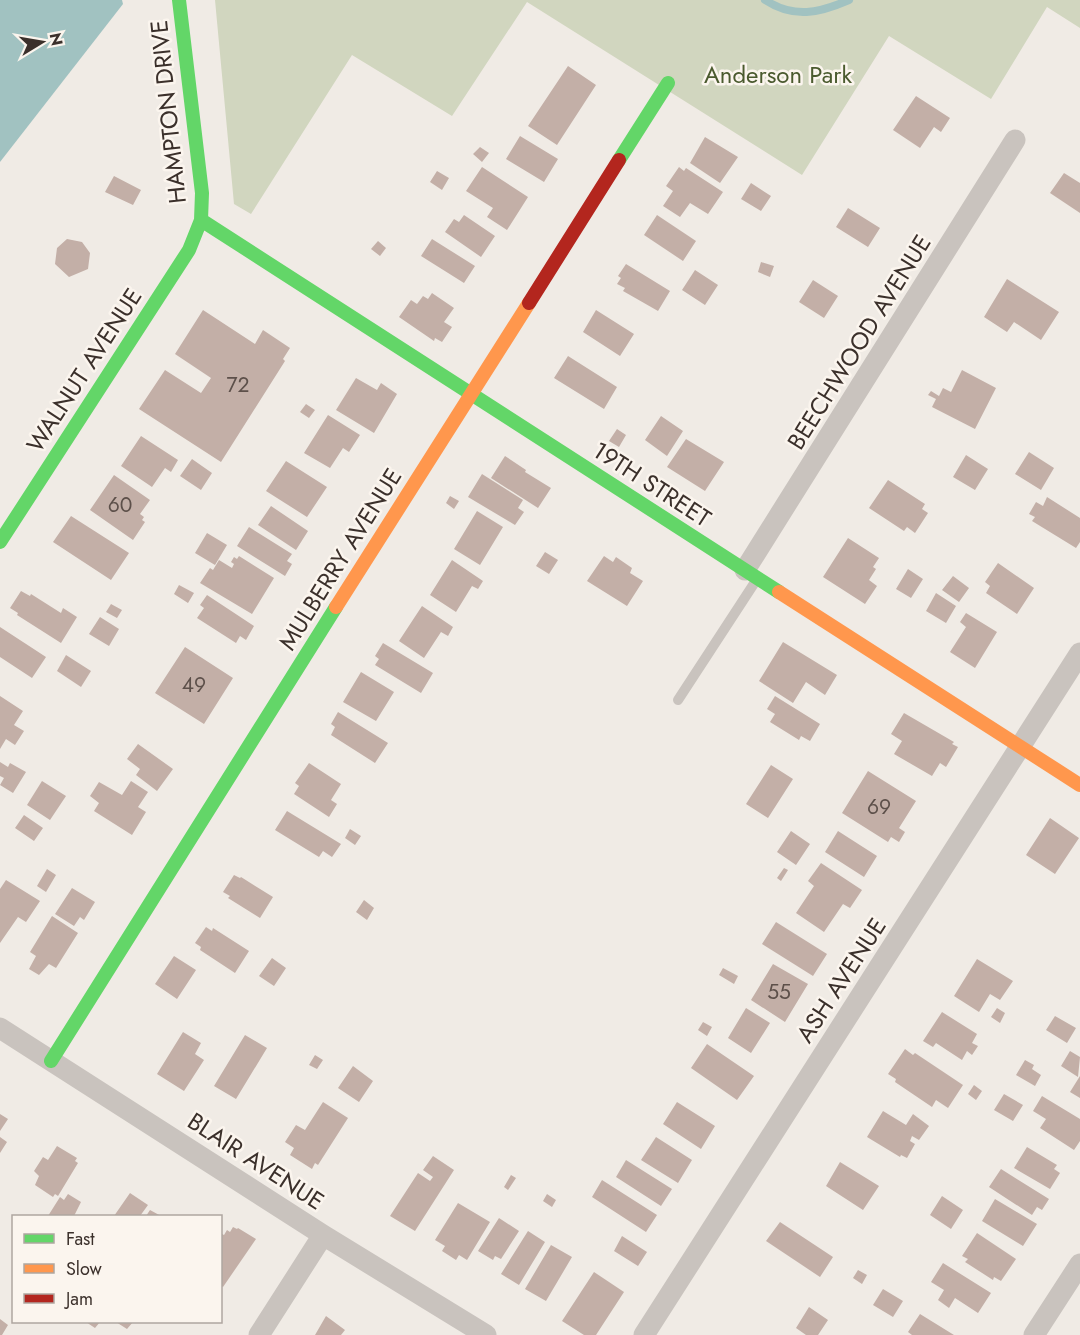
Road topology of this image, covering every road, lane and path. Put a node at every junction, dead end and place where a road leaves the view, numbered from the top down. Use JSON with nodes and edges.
{"nodes":[{"id":1,"x":179,"y":0,"type":"edge"},
{"id":2,"x":668,"y":83,"type":"dead end"},
{"id":3,"x":1015,"y":140,"type":"dead end"},
{"id":4,"x":201,"y":220,"type":"junction"},
{"id":5,"x":471,"y":394,"type":"junction"},
{"id":6,"x":0,"y":542,"type":"edge"},
{"id":7,"x":751,"y":574,"type":"junction"},
{"id":8,"x":1080,"y":653,"type":"edge"},
{"id":9,"x":678,"y":700,"type":"dead end"},
{"id":10,"x":1021,"y":747,"type":"junction"},
{"id":11,"x":1080,"y":785,"type":"edge"},
{"id":12,"x":0,"y":1028,"type":"edge"},
{"id":13,"x":51,"y":1061,"type":"junction"},
{"id":14,"x":323,"y":1235,"type":"junction"},
{"id":15,"x":1080,"y":1264,"type":"edge"},
{"id":16,"x":259,"y":1335,"type":"edge"},
{"id":17,"x":486,"y":1335,"type":"edge"},
{"id":18,"x":644,"y":1335,"type":"edge"},
{"id":19,"x":1034,"y":1335,"type":"edge"}],
"edges":[{"from":1,"to":4,"type":"street","name":"HAMPTON DRIVE"},
{"from":2,"to":5,"type":"street","name":"MULBERRY AVENUE"},
{"from":3,"to":7,"type":"street","name":"BEECHWOOD AVENUE"},
{"from":4,"to":5,"type":"street","name":"19TH STREET"},
{"from":4,"to":6,"type":"street","name":"WALNUT AVENUE"},
{"from":5,"to":7,"type":"street","name":"19TH STREET"},
{"from":5,"to":13,"type":"street","name":"MULBERRY AVENUE"},
{"from":7,"to":9,"type":"lane","name":"BEECHWOOD AVENUE"},
{"from":7,"to":10,"type":"street","name":"19TH STREET"},
{"from":8,"to":10,"type":"street","name":"ASH AVENUE"},
{"from":10,"to":11,"type":"street","name":"19TH STREET"},
{"from":10,"to":18,"type":"street","name":"ASH AVENUE"},
{"from":12,"to":13,"type":"street","name":"BLAIR AVENUE"},
{"from":13,"to":14,"type":"street","name":"BLAIR AVENUE"},
{"from":14,"to":16,"type":"street"},
{"from":14,"to":17,"type":"street","name":"BLAIR AVENUE"},
{"from":15,"to":19,"type":"street"}]}
